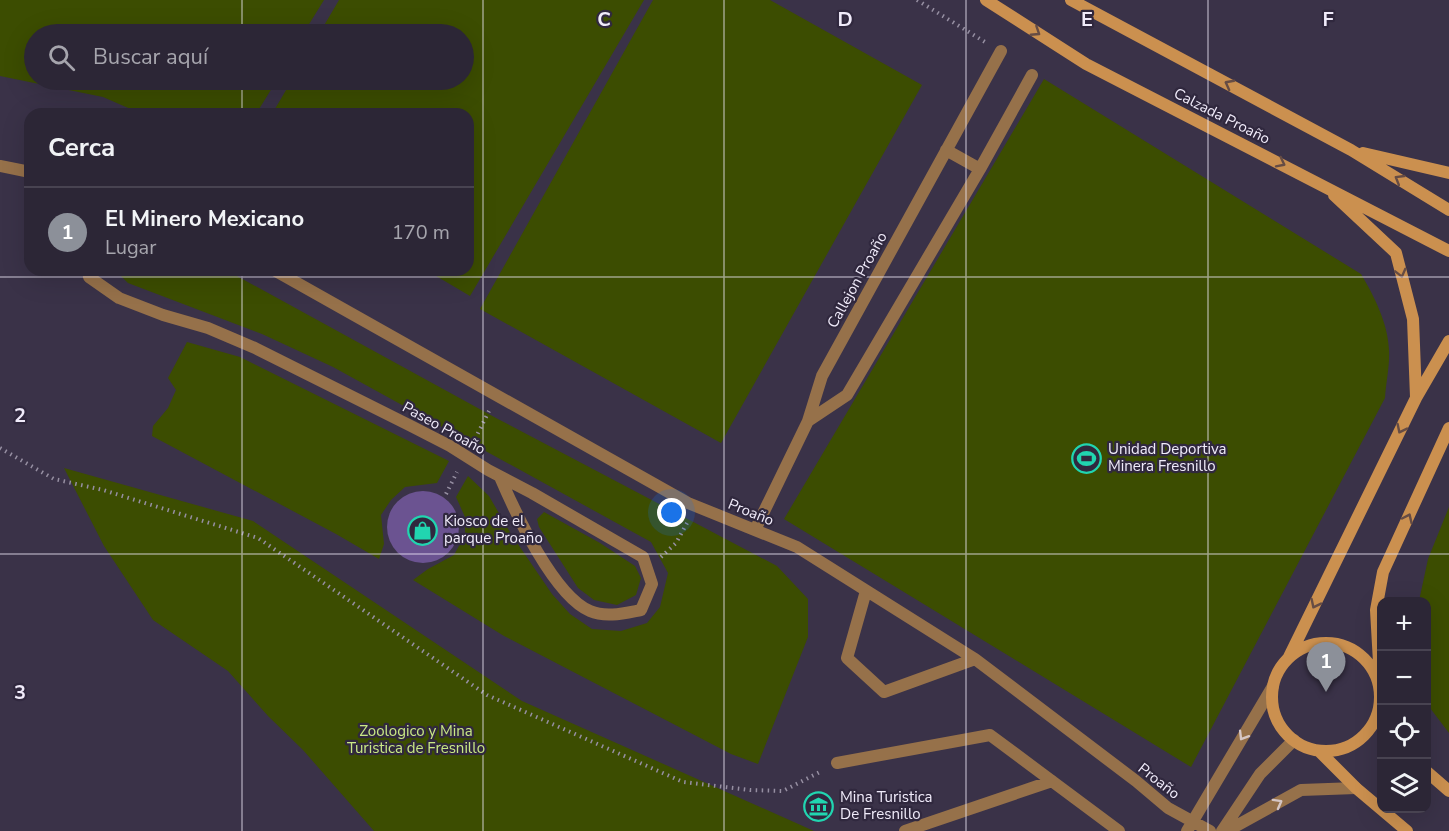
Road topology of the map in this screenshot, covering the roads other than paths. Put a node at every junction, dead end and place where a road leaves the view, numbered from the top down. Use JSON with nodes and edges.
{"nodes":[{"id":1,"x":986,"y":0,"type":"edge"},
{"id":2,"x":1071,"y":0,"type":"edge"},
{"id":3,"x":1001,"y":51,"type":"road end"},
{"id":4,"x":1032,"y":75,"type":"dead end"},
{"id":5,"x":946,"y":150,"type":"junction"},
{"id":6,"x":1351,"y":150,"type":"junction"},
{"id":7,"x":0,"y":166,"type":"edge"},
{"id":8,"x":980,"y":170,"type":"junction"},
{"id":9,"x":24,"y":171,"type":"edge"},
{"id":10,"x":1449,"y":173,"type":"edge"},
{"id":11,"x":1322,"y":184,"type":"junction"},
{"id":12,"x":1449,"y":210,"type":"edge"},
{"id":13,"x":1449,"y":251,"type":"edge"},
{"id":14,"x":89,"y":276,"type":"edge"},
{"id":15,"x":285,"y":276,"type":"edge"},
{"id":16,"x":1449,"y":341,"type":"edge"},
{"id":17,"x":1416,"y":398,"type":"junction"},
{"id":18,"x":808,"y":421,"type":"junction"},
{"id":19,"x":1449,"y":428,"type":"edge"},
{"id":20,"x":500,"y":477,"type":"junction"},
{"id":21,"x":755,"y":530,"type":"junction"},
{"id":22,"x":866,"y":591,"type":"junction"},
{"id":23,"x":1378,"y":651,"type":"edge"},
{"id":24,"x":1289,"y":657,"type":"junction"},
{"id":25,"x":975,"y":659,"type":"junction"},
{"id":26,"x":1377,"y":676,"type":"edge"},
{"id":27,"x":1273,"y":686,"type":"junction"},
{"id":28,"x":1380,"y":705,"type":"edge"},
{"id":29,"x":1294,"y":740,"type":"junction"},
{"id":30,"x":1319,"y":751,"type":"junction"},
{"id":31,"x":837,"y":763,"type":"road end"},
{"id":32,"x":1431,"y":775,"type":"edge"},
{"id":33,"x":1052,"y":781,"type":"junction"},
{"id":34,"x":1356,"y":788,"type":"junction"},
{"id":35,"x":1449,"y":791,"type":"edge"},
{"id":36,"x":1190,"y":826,"type":"edge"},
{"id":37,"x":905,"y":831,"type":"edge"},
{"id":38,"x":1119,"y":831,"type":"edge"},
{"id":39,"x":1210,"y":831,"type":"edge"},
{"id":40,"x":1222,"y":831,"type":"edge"},
{"id":41,"x":1227,"y":831,"type":"edge"},
{"id":42,"x":1407,"y":831,"type":"edge"}],
"edges":[{"from":1,"to":11,"type":"main road","name":"Calzada Proaño","one_way":true},
{"from":6,"to":2,"type":"main road","name":"Calzada Proaño","one_way":true},
{"from":3,"to":5,"type":"lane","name":"Callejon Proaño"},
{"from":4,"to":8,"type":"lane"},
{"from":5,"to":8,"type":"lane"},
{"from":5,"to":18,"type":"lane","name":"Callejon Proaño"},
{"from":6,"to":10,"type":"main road"},
{"from":12,"to":6,"type":"main road","name":"Calzada Proaño","one_way":true},
{"from":7,"to":9,"type":"lane"},
{"from":8,"to":18,"type":"lane"},
{"from":11,"to":13,"type":"main road","name":"Calzada Proaño"},
{"from":11,"to":17,"type":"main road","one_way":true},
{"from":14,"to":20,"type":"lane","name":"Paseo Proaño"},
{"from":15,"to":21,"type":"lane","name":"Proaño"},
{"from":16,"to":17,"type":"main road"},
{"from":17,"to":24,"type":"main road","one_way":true},
{"from":18,"to":21,"type":"lane","name":"Callejon Proaño"},
{"from":23,"to":19,"type":"main road","one_way":true},
{"from":20,"to":20,"type":"lane","name":"Paseo Proaño"},
{"from":21,"to":22,"type":"lane","name":"Proaño"},
{"from":22,"to":25,"type":"lane","name":"Proaño"},
{"from":22,"to":25,"type":"lane"},
{"from":24,"to":26,"type":"main road"},
{"from":24,"to":27,"type":"main road"},
{"from":25,"to":36,"type":"lane","name":"Proaño"},
{"from":27,"to":29,"type":"main road"},
{"from":27,"to":36,"type":"lane","one_way":true},
{"from":28,"to":30,"type":"main road"},
{"from":29,"to":30,"type":"main road"},
{"from":29,"to":40,"type":"lane"},
{"from":30,"to":34,"type":"main road"},
{"from":31,"to":33,"type":"lane"},
{"from":32,"to":35,"type":"main road"},
{"from":33,"to":37,"type":"lane"},
{"from":33,"to":38,"type":"lane"},
{"from":41,"to":34,"type":"lane","one_way":true},
{"from":34,"to":42,"type":"main road"},
{"from":36,"to":39,"type":"lane","name":"Proaño"}]}
